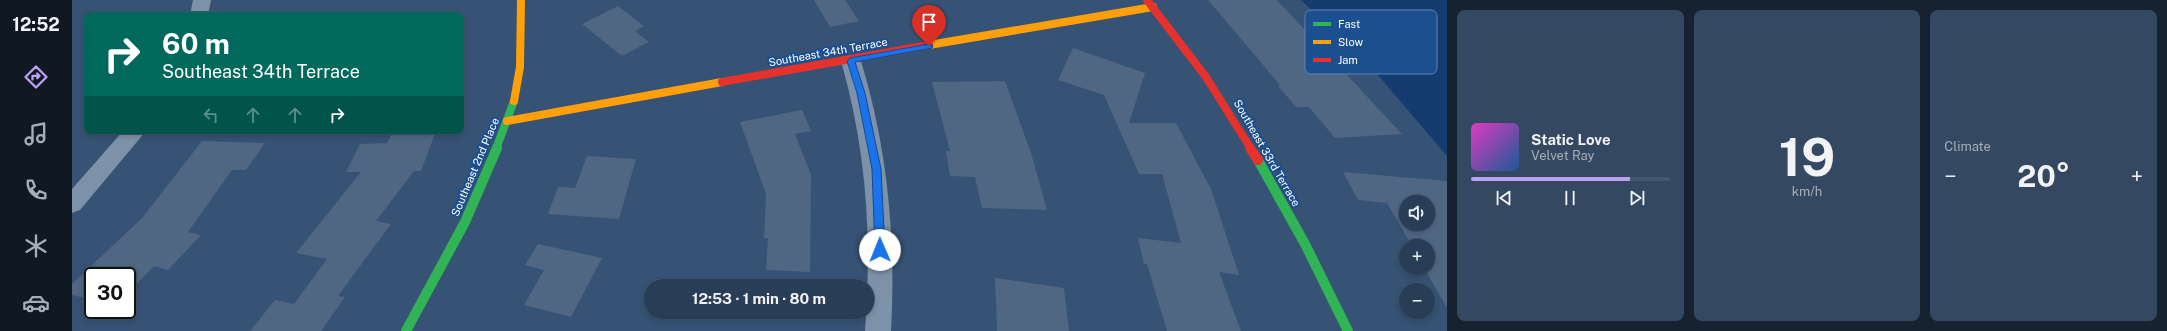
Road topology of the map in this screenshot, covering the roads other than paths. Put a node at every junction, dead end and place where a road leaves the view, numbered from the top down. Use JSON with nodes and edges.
{"nodes":[{"id":1,"x":202,"y":0,"type":"edge"},
{"id":2,"x":521,"y":0,"type":"edge"},
{"id":3,"x":1150,"y":4,"type":"edge"},
{"id":4,"x":200,"y":12,"type":"edge"},
{"id":5,"x":850,"y":61,"type":"junction"},
{"id":6,"x":507,"y":121,"type":"junction"},
{"id":7,"x":132,"y":134,"type":"edge"},
{"id":8,"x":72,"y":204,"type":"edge"},
{"id":9,"x":406,"y":331,"type":"edge"},
{"id":10,"x":878,"y":331,"type":"edge"},
{"id":11,"x":1348,"y":331,"type":"edge"}],
"edges":[{"from":1,"to":4,"type":"street"},
{"from":2,"to":6,"type":"street","name":"Southeast 2nd Place"},
{"from":3,"to":5,"type":"street","name":"Southeast 34th Terrace"},
{"from":3,"to":11,"type":"street","name":"Southeast 33rd Terrace"},
{"from":5,"to":6,"type":"street","name":"Southeast 34th Terrace"},
{"from":5,"to":10,"type":"street"},
{"from":6,"to":9,"type":"street","name":"Southeast 2nd Place"},
{"from":7,"to":8,"type":"street"}]}
